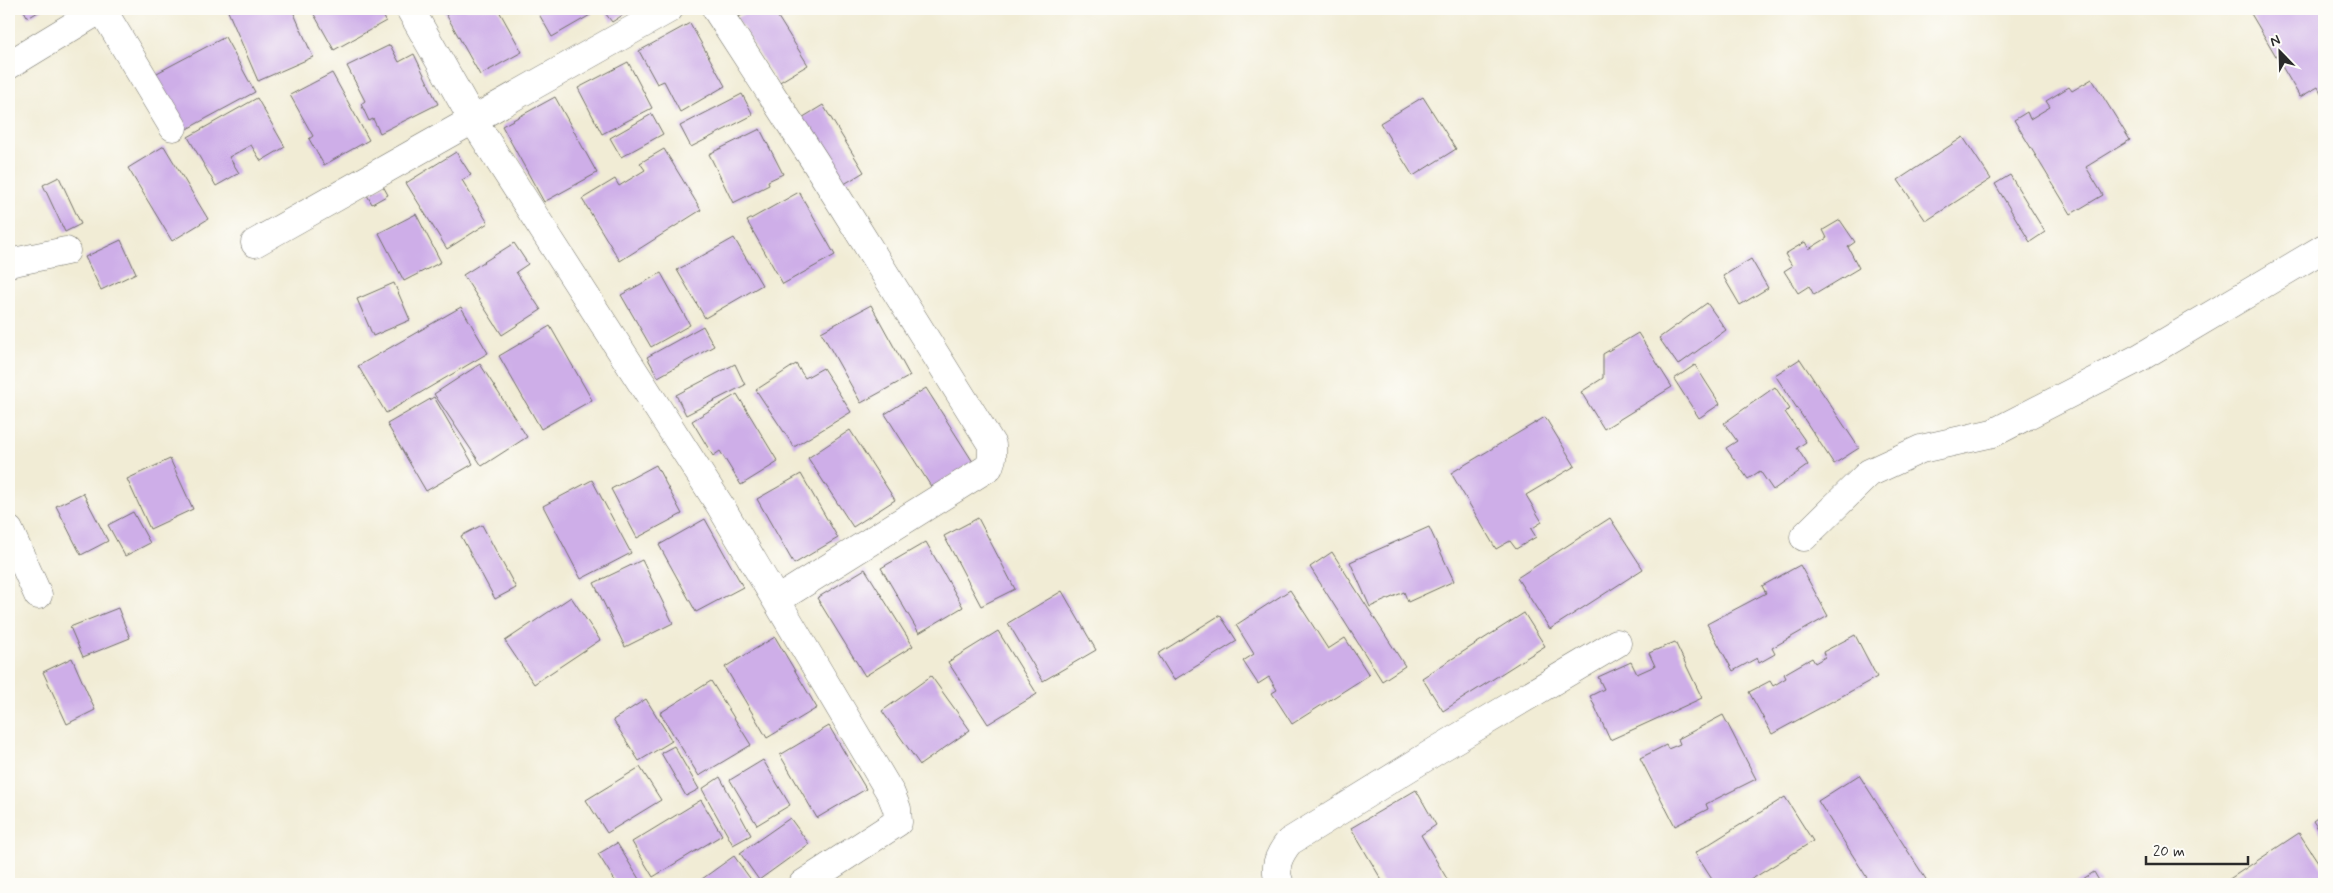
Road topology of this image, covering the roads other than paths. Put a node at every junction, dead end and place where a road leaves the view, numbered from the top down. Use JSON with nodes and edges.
{"nodes":[{"id":1,"x":101,"y":9,"type":"edge"},
{"id":2,"x":410,"y":9,"type":"edge"},
{"id":3,"x":670,"y":9,"type":"edge"},
{"id":4,"x":716,"y":9,"type":"edge"},
{"id":5,"x":9,"y":65,"type":"edge"},
{"id":6,"x":473,"y":120,"type":"junction"},
{"id":7,"x":173,"y":127,"type":"dead end"},
{"id":8,"x":255,"y":243,"type":"dead end"},
{"id":9,"x":2324,"y":248,"type":"edge"},
{"id":10,"x":66,"y":251,"type":"dead end"},
{"id":11,"x":9,"y":263,"type":"edge"},
{"id":12,"x":9,"y":530,"type":"edge"},
{"id":13,"x":1804,"y":538,"type":"dead end"},
{"id":14,"x":38,"y":595,"type":"dead end"},
{"id":15,"x":776,"y":600,"type":"junction"},
{"id":16,"x":1617,"y":644,"type":"dead end"},
{"id":17,"x":803,"y":884,"type":"edge"},
{"id":18,"x":1280,"y":884,"type":"edge"}],
"edges":[{"from":1,"to":5,"type":"street"},
{"from":1,"to":7,"type":"street"},
{"from":2,"to":6,"type":"street"},
{"from":3,"to":6,"type":"street"},
{"from":4,"to":15,"type":"street"},
{"from":6,"to":8,"type":"street"},
{"from":6,"to":15,"type":"street"},
{"from":9,"to":13,"type":"street"},
{"from":10,"to":11,"type":"street"},
{"from":12,"to":14,"type":"street"},
{"from":15,"to":17,"type":"street"},
{"from":16,"to":18,"type":"street"}]}
